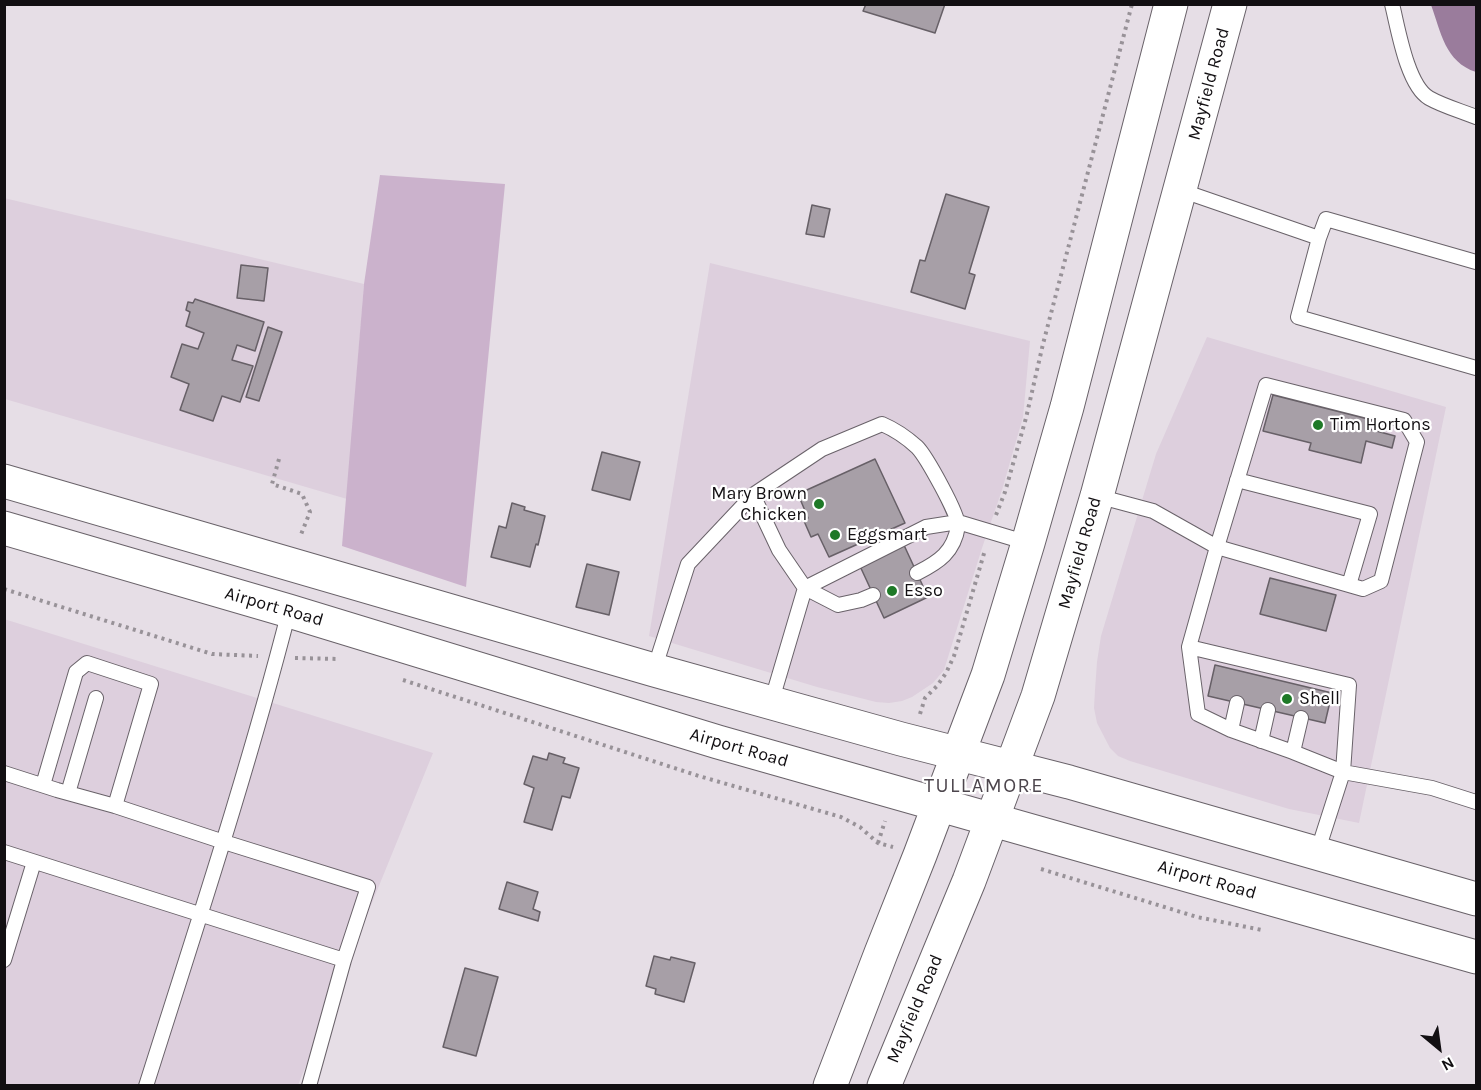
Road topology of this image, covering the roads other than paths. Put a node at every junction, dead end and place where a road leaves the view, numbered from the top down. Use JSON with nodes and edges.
{"nodes":[{"id":1,"x":1171,"y":4,"type":"edge"},
{"id":2,"x":1230,"y":4,"type":"edge"},
{"id":3,"x":1392,"y":4,"type":"edge"},
{"id":4,"x":1476,"y":117,"type":"edge"},
{"id":5,"x":1180,"y":190,"type":"junction"},
{"id":6,"x":1319,"y":238,"type":"junction"},
{"id":7,"x":1476,"y":262,"type":"edge"},
{"id":8,"x":1476,"y":368,"type":"edge"},
{"id":9,"x":1237,"y":480,"type":"junction"},
{"id":10,"x":4,"y":481,"type":"edge"},
{"id":11,"x":753,"y":495,"type":"junction"},
{"id":12,"x":1097,"y":496,"type":"junction"},
{"id":13,"x":958,"y":522,"type":"junction"},
{"id":14,"x":4,"y":528,"type":"edge"},
{"id":15,"x":1028,"y":543,"type":"junction"},
{"id":16,"x":1217,"y":547,"type":"junction"},
{"id":17,"x":917,"y":573,"type":"dead end"},
{"id":18,"x":1349,"y":585,"type":"junction"},
{"id":19,"x":804,"y":588,"type":"junction"},
{"id":20,"x":873,"y":595,"type":"dead end"},
{"id":21,"x":289,"y":611,"type":"junction"},
{"id":22,"x":1189,"y":647,"type":"junction"},
{"id":23,"x":654,"y":670,"type":"junction"},
{"id":24,"x":96,"y":698,"type":"dead end"},
{"id":25,"x":771,"y":702,"type":"junction"},
{"id":26,"x":1237,"y":703,"type":"dead end"},
{"id":27,"x":1268,"y":710,"type":"dead end"},
{"id":28,"x":1300,"y":718,"type":"dead end"},
{"id":29,"x":1231,"y":730,"type":"junction"},
{"id":30,"x":1261,"y":741,"type":"junction"},
{"id":31,"x":1293,"y":752,"type":"junction"},
{"id":32,"x":958,"y":754,"type":"junction"},
{"id":33,"x":1011,"y":767,"type":"junction"},
{"id":34,"x":1343,"y":772,"type":"junction"},
{"id":35,"x":4,"y":773,"type":"edge"},
{"id":36,"x":43,"y":786,"type":"junction"},
{"id":37,"x":68,"y":793,"type":"junction"},
{"id":38,"x":1476,"y":802,"type":"edge"},
{"id":39,"x":939,"y":805,"type":"junction"},
{"id":40,"x":115,"y":806,"type":"junction"},
{"id":41,"x":992,"y":819,"type":"junction"},
{"id":42,"x":224,"y":842,"type":"junction"},
{"id":43,"x":4,"y":852,"type":"edge"},
{"id":44,"x":1317,"y":853,"type":"junction"},
{"id":45,"x":34,"y":862,"type":"junction"},
{"id":46,"x":1476,"y":899,"type":"edge"},
{"id":47,"x":200,"y":915,"type":"junction"},
{"id":48,"x":1476,"y":957,"type":"edge"},
{"id":49,"x":4,"y":960,"type":"edge"},
{"id":50,"x":344,"y":960,"type":"junction"},
{"id":51,"x":146,"y":1086,"type":"edge"},
{"id":52,"x":309,"y":1086,"type":"edge"},
{"id":53,"x":830,"y":1086,"type":"edge"},
{"id":54,"x":884,"y":1086,"type":"edge"}],
"edges":[{"from":1,"to":15,"type":"main road"},
{"from":2,"to":5,"type":"main road","name":"Mayfield Road"},
{"from":3,"to":4,"type":"lane"},
{"from":5,"to":6,"type":"lane"},
{"from":5,"to":12,"type":"main road","name":"Mayfield Road"},
{"from":6,"to":7,"type":"lane"},
{"from":6,"to":8,"type":"lane"},
{"from":9,"to":16,"type":"lane"},
{"from":9,"to":18,"type":"lane"},
{"from":9,"to":18,"type":"lane"},
{"from":10,"to":23,"type":"main road"},
{"from":11,"to":13,"type":"lane"},
{"from":11,"to":19,"type":"lane"},
{"from":11,"to":23,"type":"lane"},
{"from":12,"to":16,"type":"lane"},
{"from":12,"to":33,"type":"main road","name":"Mayfield Road"},
{"from":13,"to":15,"type":"lane"},
{"from":13,"to":17,"type":"lane"},
{"from":13,"to":19,"type":"lane"},
{"from":14,"to":21,"type":"main road","name":"Airport Road"},
{"from":15,"to":32,"type":"main road"},
{"from":16,"to":18,"type":"lane"},
{"from":16,"to":22,"type":"lane"},
{"from":19,"to":20,"type":"lane"},
{"from":19,"to":25,"type":"lane"},
{"from":21,"to":39,"type":"main road","name":"Airport Road"},
{"from":21,"to":42,"type":"lane"},
{"from":22,"to":29,"type":"lane"},
{"from":22,"to":34,"type":"lane"},
{"from":23,"to":25,"type":"main road"},
{"from":24,"to":37,"type":"lane"},
{"from":25,"to":32,"type":"main road"},
{"from":26,"to":29,"type":"lane"},
{"from":27,"to":30,"type":"lane"},
{"from":28,"to":31,"type":"lane"},
{"from":29,"to":30,"type":"lane"},
{"from":30,"to":31,"type":"lane"},
{"from":31,"to":34,"type":"lane"},
{"from":32,"to":33,"type":"main road"},
{"from":32,"to":39,"type":"main road"},
{"from":33,"to":41,"type":"main road","name":"Mayfield Road"},
{"from":33,"to":44,"type":"main road"},
{"from":34,"to":38,"type":"lane"},
{"from":34,"to":44,"type":"lane"},
{"from":35,"to":36,"type":"lane"},
{"from":36,"to":37,"type":"lane"},
{"from":36,"to":40,"type":"lane"},
{"from":37,"to":40,"type":"lane"},
{"from":39,"to":41,"type":"main road","name":"Airport Road"},
{"from":39,"to":53,"type":"main road"},
{"from":40,"to":42,"type":"lane"},
{"from":41,"to":48,"type":"main road","name":"Airport Road"},
{"from":41,"to":54,"type":"main road","name":"Mayfield Road"},
{"from":42,"to":47,"type":"lane"},
{"from":42,"to":50,"type":"lane"},
{"from":43,"to":45,"type":"lane"},
{"from":44,"to":46,"type":"main road"},
{"from":45,"to":47,"type":"lane"},
{"from":45,"to":49,"type":"lane"},
{"from":47,"to":50,"type":"lane"},
{"from":47,"to":51,"type":"lane"},
{"from":50,"to":52,"type":"lane"}]}
